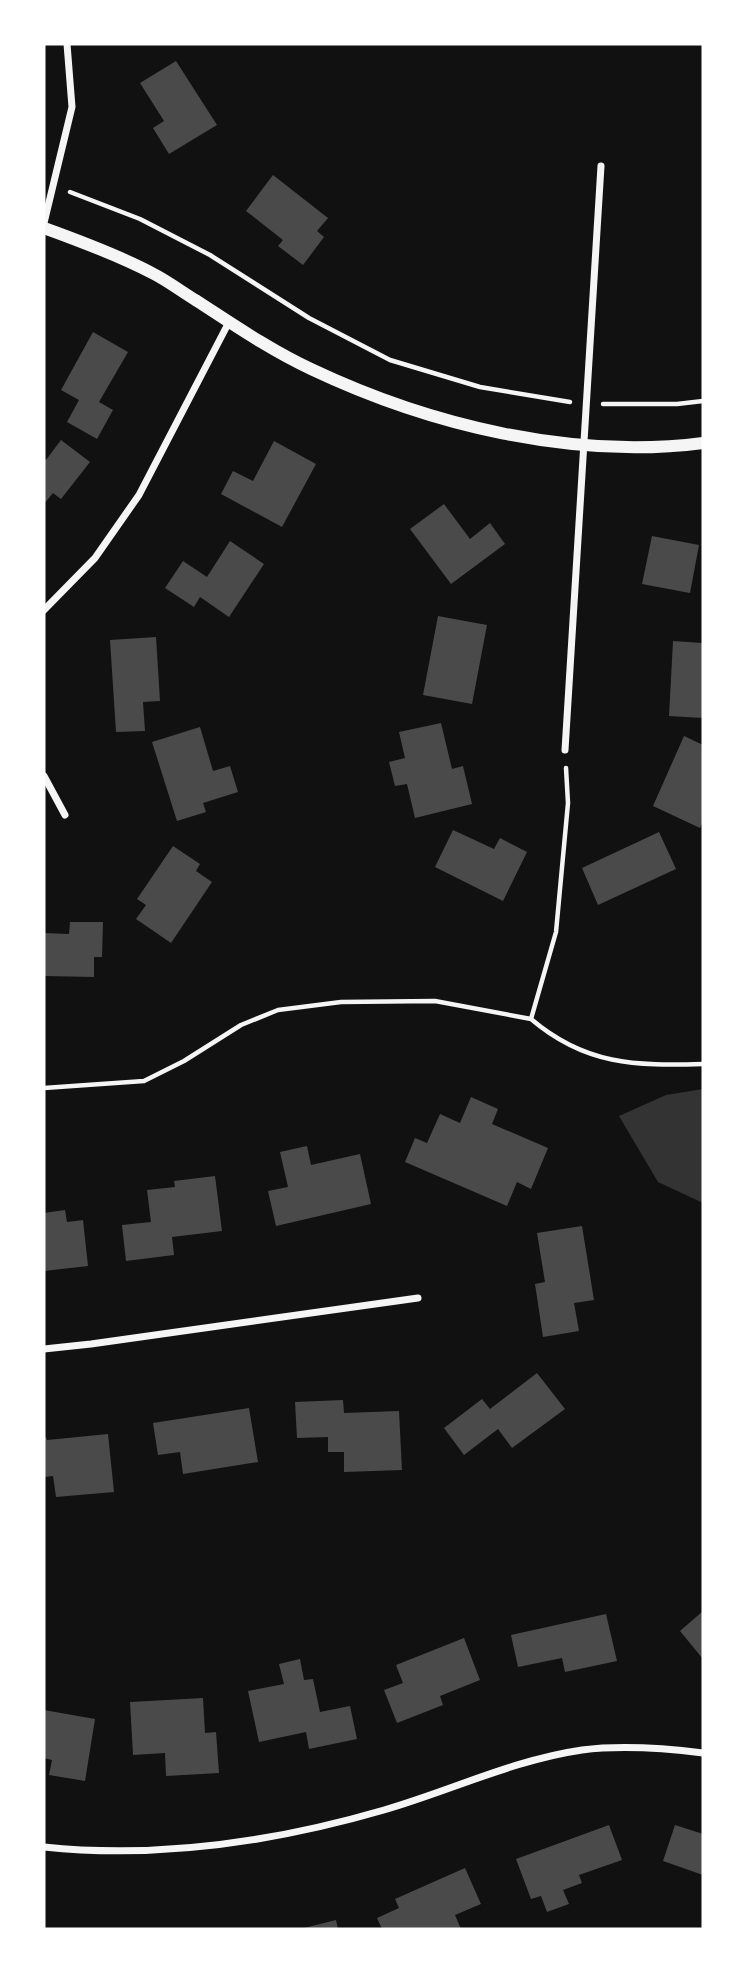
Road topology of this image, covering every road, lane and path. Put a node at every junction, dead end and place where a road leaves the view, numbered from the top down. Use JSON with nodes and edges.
{"nodes":[{"id":1,"x":66,"y":44,"type":"edge"},
{"id":2,"x":601,"y":166,"type":"dead end"},
{"id":3,"x":83,"y":196,"type":"dead end"},
{"id":4,"x":44,"y":226,"type":"edge"},
{"id":5,"x":229,"y":322,"type":"junction"},
{"id":6,"x":559,"y":401,"type":"dead end"},
{"id":7,"x":703,"y":401,"type":"edge"},
{"id":8,"x":616,"y":404,"type":"dead end"},
{"id":9,"x":703,"y":443,"type":"edge"},
{"id":10,"x":583,"y":445,"type":"junction"},
{"id":11,"x":44,"y":610,"type":"edge"},
{"id":12,"x":565,"y":750,"type":"joint"},
{"id":13,"x":44,"y":776,"type":"edge"},
{"id":14,"x":65,"y":815,"type":"dead end"},
{"id":15,"x":531,"y":1019,"type":"junction"},
{"id":16,"x":703,"y":1064,"type":"edge"},
{"id":17,"x":44,"y":1088,"type":"edge"},
{"id":18,"x":418,"y":1298,"type":"dead end"},
{"id":19,"x":44,"y":1349,"type":"edge"},
{"id":20,"x":703,"y":1753,"type":"edge"},
{"id":21,"x":44,"y":1847,"type":"edge"}],
"edges":[{"from":1,"to":4,"type":"street"},
{"from":2,"to":10,"type":"street"},
{"from":3,"to":6,"type":"path"},
{"from":4,"to":5,"type":"street"},
{"from":5,"to":10,"type":"street"},
{"from":5,"to":11,"type":"street"},
{"from":7,"to":8,"type":"path"},
{"from":9,"to":10,"type":"street"},
{"from":10,"to":12,"type":"street"},
{"from":12,"to":15,"type":"path"},
{"from":13,"to":14,"type":"street"},
{"from":15,"to":16,"type":"path"},
{"from":15,"to":17,"type":"path"},
{"from":18,"to":19,"type":"street"},
{"from":20,"to":21,"type":"street"}]}
